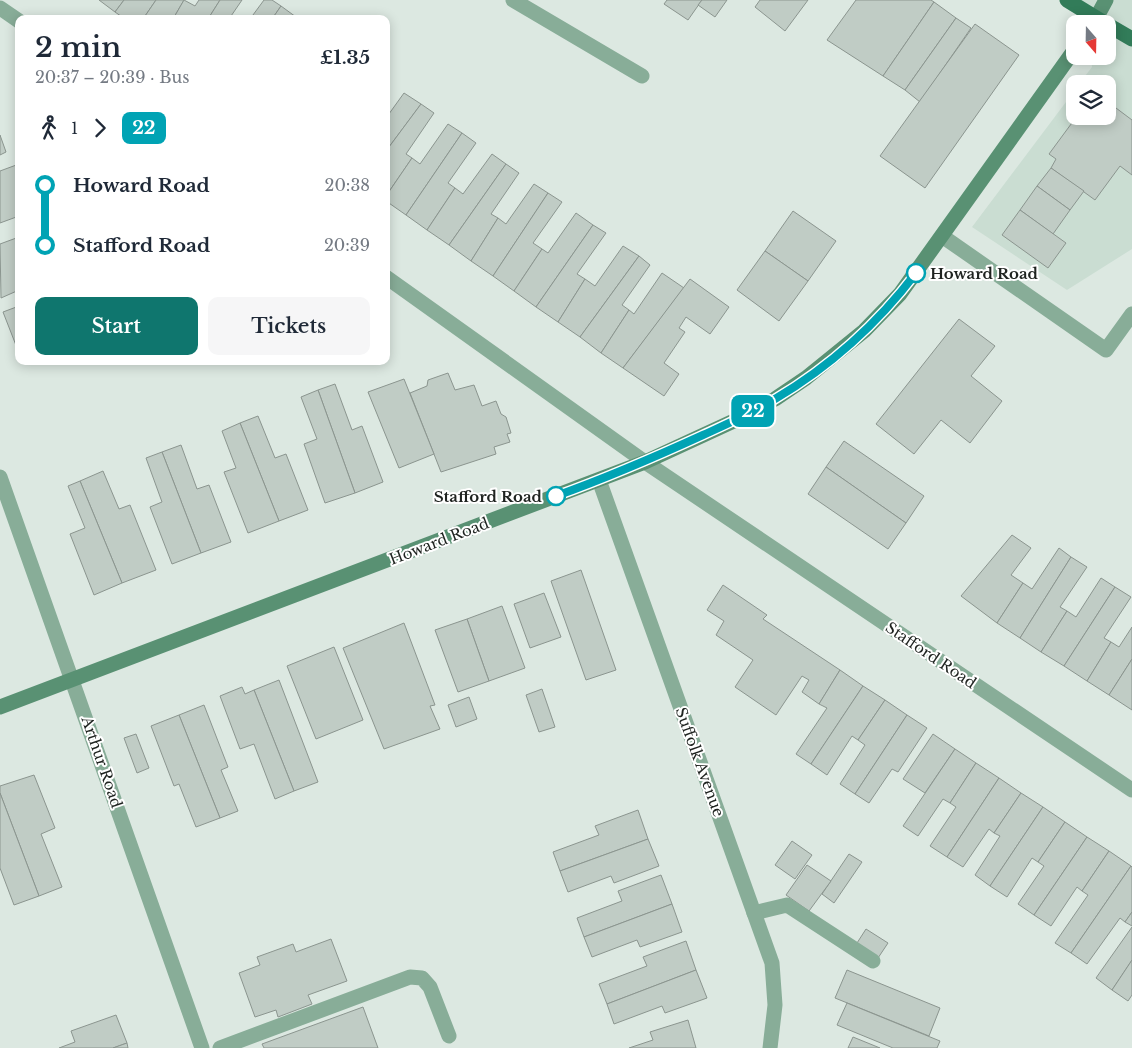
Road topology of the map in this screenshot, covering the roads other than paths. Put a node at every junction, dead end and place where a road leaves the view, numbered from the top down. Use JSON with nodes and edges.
{"nodes":[{"id":1,"x":513,"y":0,"type":"edge"},
{"id":2,"x":1067,"y":0,"type":"edge"},
{"id":3,"x":1106,"y":0,"type":"edge"},
{"id":4,"x":0,"y":8,"type":"edge"},
{"id":5,"x":1089,"y":15,"type":"edge"},
{"id":6,"x":1103,"y":15,"type":"edge"},
{"id":7,"x":15,"y":18,"type":"edge"},
{"id":8,"x":1116,"y":31,"type":"edge"},
{"id":9,"x":1132,"y":39,"type":"edge"},
{"id":10,"x":1066,"y":62,"type":"edge"},
{"id":11,"x":642,"y":76,"type":"dead end"},
{"id":12,"x":942,"y":236,"type":"junction"},
{"id":13,"x":390,"y":280,"type":"edge"},
{"id":14,"x":1132,"y":314,"type":"edge"},
{"id":15,"x":645,"y":462,"type":"junction"},
{"id":16,"x":0,"y":477,"type":"edge"},
{"id":17,"x":598,"y":480,"type":"junction"},
{"id":18,"x":72,"y":679,"type":"junction"},
{"id":19,"x":0,"y":707,"type":"edge"},
{"id":20,"x":1132,"y":790,"type":"edge"},
{"id":21,"x":754,"y":913,"type":"junction"},
{"id":22,"x":873,"y":961,"type":"dead end"},
{"id":23,"x":448,"y":1036,"type":"dead end"},
{"id":24,"x":202,"y":1048,"type":"edge"},
{"id":25,"x":220,"y":1048,"type":"edge"},
{"id":26,"x":770,"y":1048,"type":"edge"}],
"edges":[{"from":1,"to":11,"type":"street"},
{"from":2,"to":5,"type":"main road"},
{"from":3,"to":6,"type":"street"},
{"from":4,"to":7,"type":"street"},
{"from":8,"to":9,"type":"main road"},
{"from":10,"to":12,"type":"street","name":"Howard Road"},
{"from":12,"to":14,"type":"street"},
{"from":12,"to":15,"type":"street","name":"Howard Road"},
{"from":13,"to":15,"type":"street","name":"Stafford Road"},
{"from":15,"to":17,"type":"street","name":"Howard Road"},
{"from":15,"to":20,"type":"street","name":"Stafford Road"},
{"from":16,"to":18,"type":"street","name":"Arthur Road"},
{"from":17,"to":18,"type":"street","name":"Howard Road"},
{"from":17,"to":21,"type":"street","name":"Suffolk Avenue"},
{"from":18,"to":19,"type":"street","name":"Howard Road"},
{"from":18,"to":24,"type":"street","name":"Arthur Road"},
{"from":21,"to":22,"type":"street"},
{"from":21,"to":26,"type":"street","name":"Suffolk Avenue"},
{"from":23,"to":25,"type":"street"}]}
